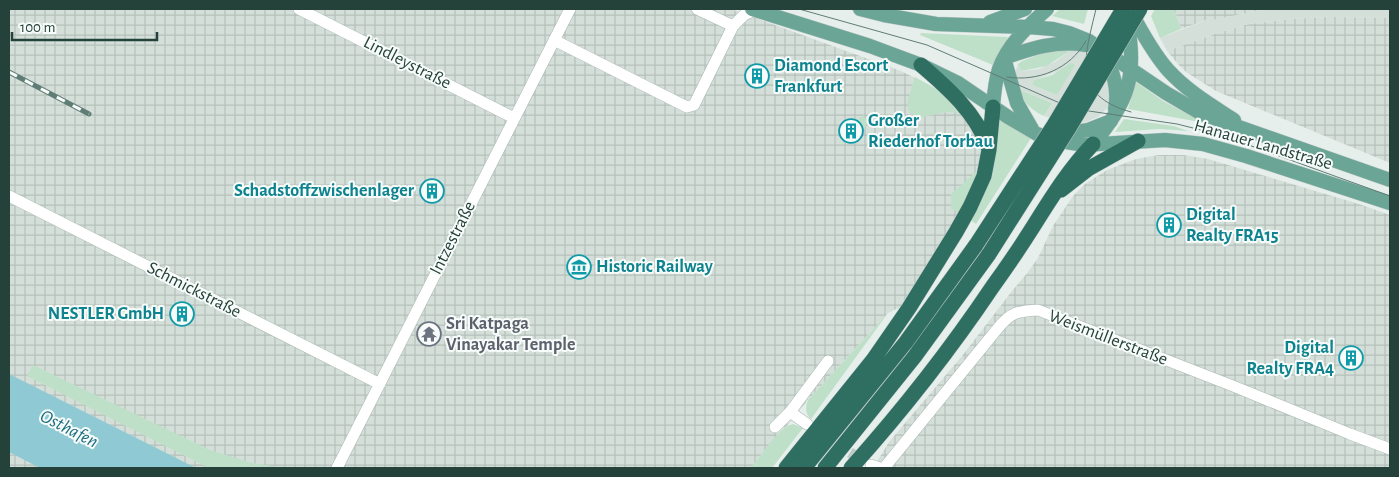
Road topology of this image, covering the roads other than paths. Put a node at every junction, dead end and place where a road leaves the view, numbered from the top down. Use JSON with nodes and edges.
{"nodes":[{"id":1,"x":299,"y":9,"type":"edge"},
{"id":2,"x":570,"y":9,"type":"edge"},
{"id":3,"x":697,"y":9,"type":"edge"},
{"id":4,"x":754,"y":9,"type":"edge"},
{"id":5,"x":860,"y":9,"type":"edge"},
{"id":6,"x":1025,"y":9,"type":"edge"},
{"id":7,"x":1047,"y":9,"type":"edge"},
{"id":8,"x":1123,"y":9,"type":"edge"},
{"id":9,"x":1130,"y":9,"type":"edge"},
{"id":10,"x":1140,"y":9,"type":"edge"},
{"id":11,"x":733,"y":26,"type":"junction"},
{"id":12,"x":974,"y":26,"type":"junction"},
{"id":13,"x":1028,"y":27,"type":"junction"},
{"id":14,"x":554,"y":40,"type":"junction"},
{"id":15,"x":1100,"y":48,"type":"junction"},
{"id":16,"x":1004,"y":58,"type":"junction"},
{"id":17,"x":921,"y":65,"type":"junction"},
{"id":18,"x":1132,"y":69,"type":"junction"},
{"id":19,"x":993,"y":107,"type":"junction"},
{"id":20,"x":514,"y":118,"type":"junction"},
{"id":21,"x":1112,"y":121,"type":"junction"},
{"id":22,"x":1249,"y":130,"type":"junction"},
{"id":23,"x":1039,"y":135,"type":"junction"},
{"id":24,"x":1138,"y":141,"type":"junction"},
{"id":25,"x":1093,"y":144,"type":"junction"},
{"id":26,"x":990,"y":150,"type":"junction"},
{"id":27,"x":1390,"y":180,"type":"edge"},
{"id":28,"x":9,"y":196,"type":"edge"},
{"id":29,"x":1390,"y":203,"type":"edge"},
{"id":30,"x":1028,"y":235,"type":"junction"},
{"id":31,"x":983,"y":250,"type":"junction"},
{"id":32,"x":828,"y":361,"type":"dead end"},
{"id":33,"x":380,"y":384,"type":"junction"},
{"id":34,"x":790,"y":412,"type":"junction"},
{"id":35,"x":806,"y":424,"type":"dead end"},
{"id":36,"x":775,"y":427,"type":"dead end"},
{"id":37,"x":1390,"y":449,"type":"edge"},
{"id":38,"x":337,"y":468,"type":"edge"},
{"id":39,"x":786,"y":468,"type":"edge"},
{"id":40,"x":804,"y":468,"type":"edge"},
{"id":41,"x":825,"y":468,"type":"edge"},
{"id":42,"x":851,"y":468,"type":"edge"},
{"id":43,"x":884,"y":468,"type":"edge"}],
"edges":[{"from":1,"to":20,"type":"street","name":"Lindleystraße"},
{"from":2,"to":14,"type":"street","name":"Intzestraße"},
{"from":3,"to":11,"type":"street"},
{"from":4,"to":11,"type":"street"},
{"from":4,"to":17,"type":"main road"},
{"from":5,"to":12,"type":"main road"},
{"from":6,"to":12,"type":"main road"},
{"from":7,"to":13,"type":"main road"},
{"from":8,"to":18,"type":"main road"},
{"from":8,"to":31,"type":"highway","bridge":true},
{"from":9,"to":22,"type":"main road"},
{"from":10,"to":31,"type":"highway","bridge":true},
{"from":11,"to":14,"type":"street"},
{"from":12,"to":13,"type":"main road"},
{"from":13,"to":15,"type":"main road","name":"Hanauer Landstraße"},
{"from":13,"to":16,"type":"main road"},
{"from":14,"to":20,"type":"street","name":"Intzestraße"},
{"from":15,"to":16,"type":"main road"},
{"from":15,"to":18,"type":"main road","name":"Hanauer Landstraße"},
{"from":15,"to":21,"type":"main road"},
{"from":16,"to":19,"type":"main road"},
{"from":16,"to":23,"type":"main road"},
{"from":17,"to":19,"type":"main road"},
{"from":17,"to":26,"type":"highway"},
{"from":18,"to":21,"type":"main road"},
{"from":18,"to":22,"type":"main road","name":"Hanauer Landstraße"},
{"from":19,"to":23,"type":"main road","name":"Hanauer Landstraße"},
{"from":19,"to":26,"type":"highway"},
{"from":20,"to":33,"type":"street","name":"Intzestraße"},
{"from":21,"to":23,"type":"main road"},
{"from":21,"to":25,"type":"main road"},
{"from":22,"to":27,"type":"main road","name":"Hanauer Landstraße"},
{"from":23,"to":25,"type":"main road","name":"Hanauer Landstraße"},
{"from":24,"to":25,"type":"main road","name":"Hanauer Landstraße"},
{"from":24,"to":29,"type":"main road","name":"Hanauer Landstraße"},
{"from":24,"to":30,"type":"highway"},
{"from":25,"to":30,"type":"highway"},
{"from":26,"to":39,"type":"highway"},
{"from":28,"to":33,"type":"street","name":"Schmickstraße"},
{"from":30,"to":42,"type":"highway"},
{"from":31,"to":40,"type":"highway"},
{"from":31,"to":41,"type":"highway"},
{"from":32,"to":34,"type":"street"},
{"from":33,"to":38,"type":"street","name":"Intzestraße"},
{"from":34,"to":35,"type":"street"},
{"from":34,"to":36,"type":"street"},
{"from":37,"to":43,"type":"street","name":"Weismüllerstraße"}]}
